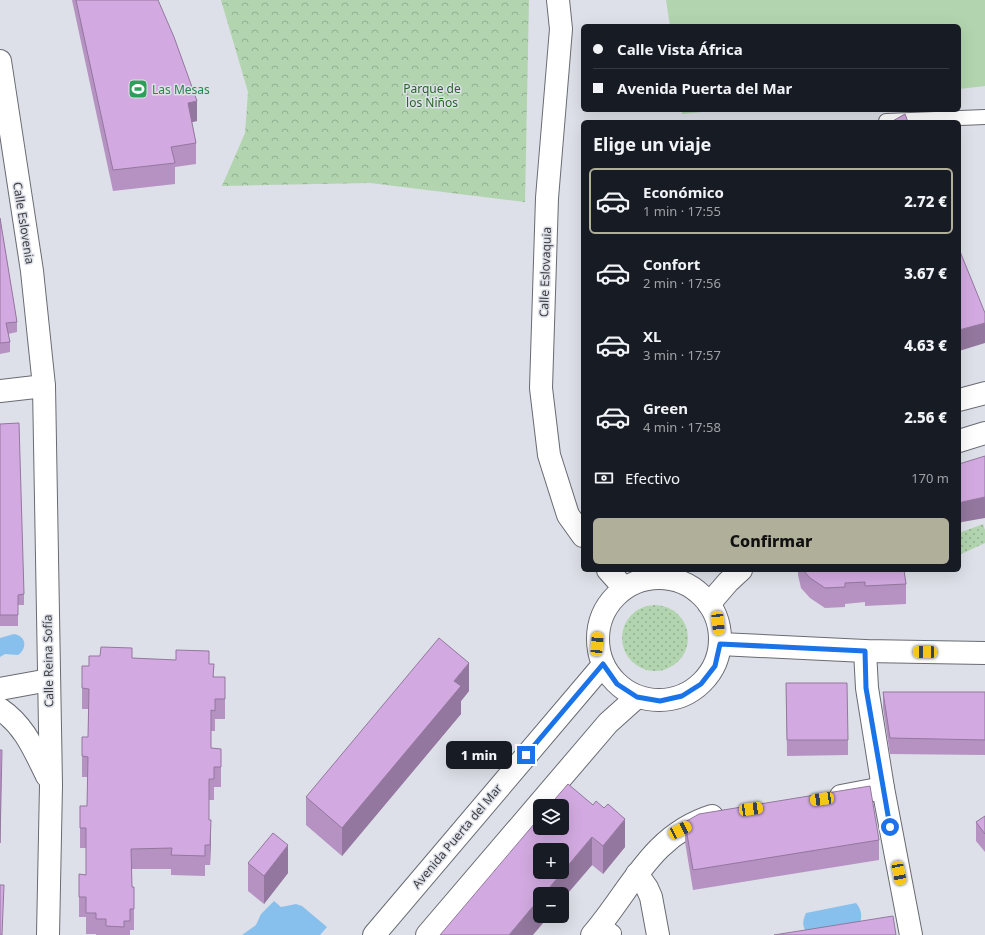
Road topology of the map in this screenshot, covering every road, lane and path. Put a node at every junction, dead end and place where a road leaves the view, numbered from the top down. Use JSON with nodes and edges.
{"nodes":[{"id":1,"x":558,"y":0,"type":"edge"},
{"id":2,"x":0,"y":61,"type":"edge"},
{"id":3,"x":985,"y":117,"type":"edge"},
{"id":4,"x":911,"y":120,"type":"edge"},
{"id":5,"x":44,"y":386,"type":"junction"},
{"id":6,"x":0,"y":390,"type":"edge"},
{"id":7,"x":985,"y":393,"type":"edge"},
{"id":8,"x":961,"y":399,"type":"edge"},
{"id":9,"x":985,"y":433,"type":"edge"},
{"id":10,"x":961,"y":440,"type":"edge"},
{"id":11,"x":581,"y":533,"type":"edge"},
{"id":12,"x":610,"y":572,"type":"edge"},
{"id":13,"x":740,"y":572,"type":"edge"},
{"id":14,"x":668,"y":574,"type":"edge"},
{"id":15,"x":624,"y":588,"type":"junction"},
{"id":16,"x":709,"y":604,"type":"junction"},
{"id":17,"x":720,"y":644,"type":"junction"},
{"id":18,"x":865,"y":651,"type":"junction"},
{"id":19,"x":985,"y":653,"type":"edge"},
{"id":20,"x":603,"y":664,"type":"junction"},
{"id":21,"x":48,"y":680,"type":"junction"},
{"id":22,"x":0,"y":689,"type":"edge"},
{"id":23,"x":637,"y":697,"type":"junction"},
{"id":24,"x":0,"y":709,"type":"edge"},
{"id":25,"x":50,"y":785,"type":"junction"},
{"id":26,"x":883,"y":788,"type":"junction"},
{"id":27,"x":820,"y":799,"type":"edge"},
{"id":28,"x":730,"y":812,"type":"edge"},
{"id":29,"x":637,"y":874,"type":"junction"},
{"id":30,"x":603,"y":930,"type":"edge"},
{"id":31,"x":48,"y":935,"type":"edge"},
{"id":32,"x":374,"y":935,"type":"edge"},
{"id":33,"x":426,"y":935,"type":"edge"},
{"id":34,"x":658,"y":935,"type":"edge"},
{"id":35,"x":911,"y":935,"type":"edge"}],
"edges":[{"from":1,"to":11,"type":"street","name":"Calle Eslovaquia"},
{"from":2,"to":5,"type":"street","name":"Calle Eslovenia"},
{"from":3,"to":4,"type":"lane"},
{"from":5,"to":6,"type":"street"},
{"from":5,"to":21,"type":"street","name":"Calle Reina Sofía"},
{"from":7,"to":8,"type":"street"},
{"from":9,"to":10,"type":"street"},
{"from":12,"to":15,"type":"street"},
{"from":13,"to":16,"type":"street"},
{"from":14,"to":15,"type":"street"},
{"from":14,"to":16,"type":"street"},
{"from":15,"to":20,"type":"street"},
{"from":16,"to":17,"type":"street"},
{"from":17,"to":18,"type":"street"},
{"from":17,"to":23,"type":"street"},
{"from":18,"to":19,"type":"street"},
{"from":18,"to":26,"type":"street"},
{"from":20,"to":23,"type":"street"},
{"from":20,"to":32,"type":"street","name":"Avenida Puerta del Mar"},
{"from":21,"to":22,"type":"street"},
{"from":21,"to":25,"type":"street","name":"Calle Reina Sofía"},
{"from":23,"to":33,"type":"street"},
{"from":24,"to":25,"type":"street"},
{"from":25,"to":31,"type":"street","name":"Calle Reina Sofía"},
{"from":26,"to":27,"type":"street"},
{"from":26,"to":35,"type":"street"},
{"from":28,"to":29,"type":"street"},
{"from":29,"to":30,"type":"street"},
{"from":29,"to":34,"type":"street"}]}
